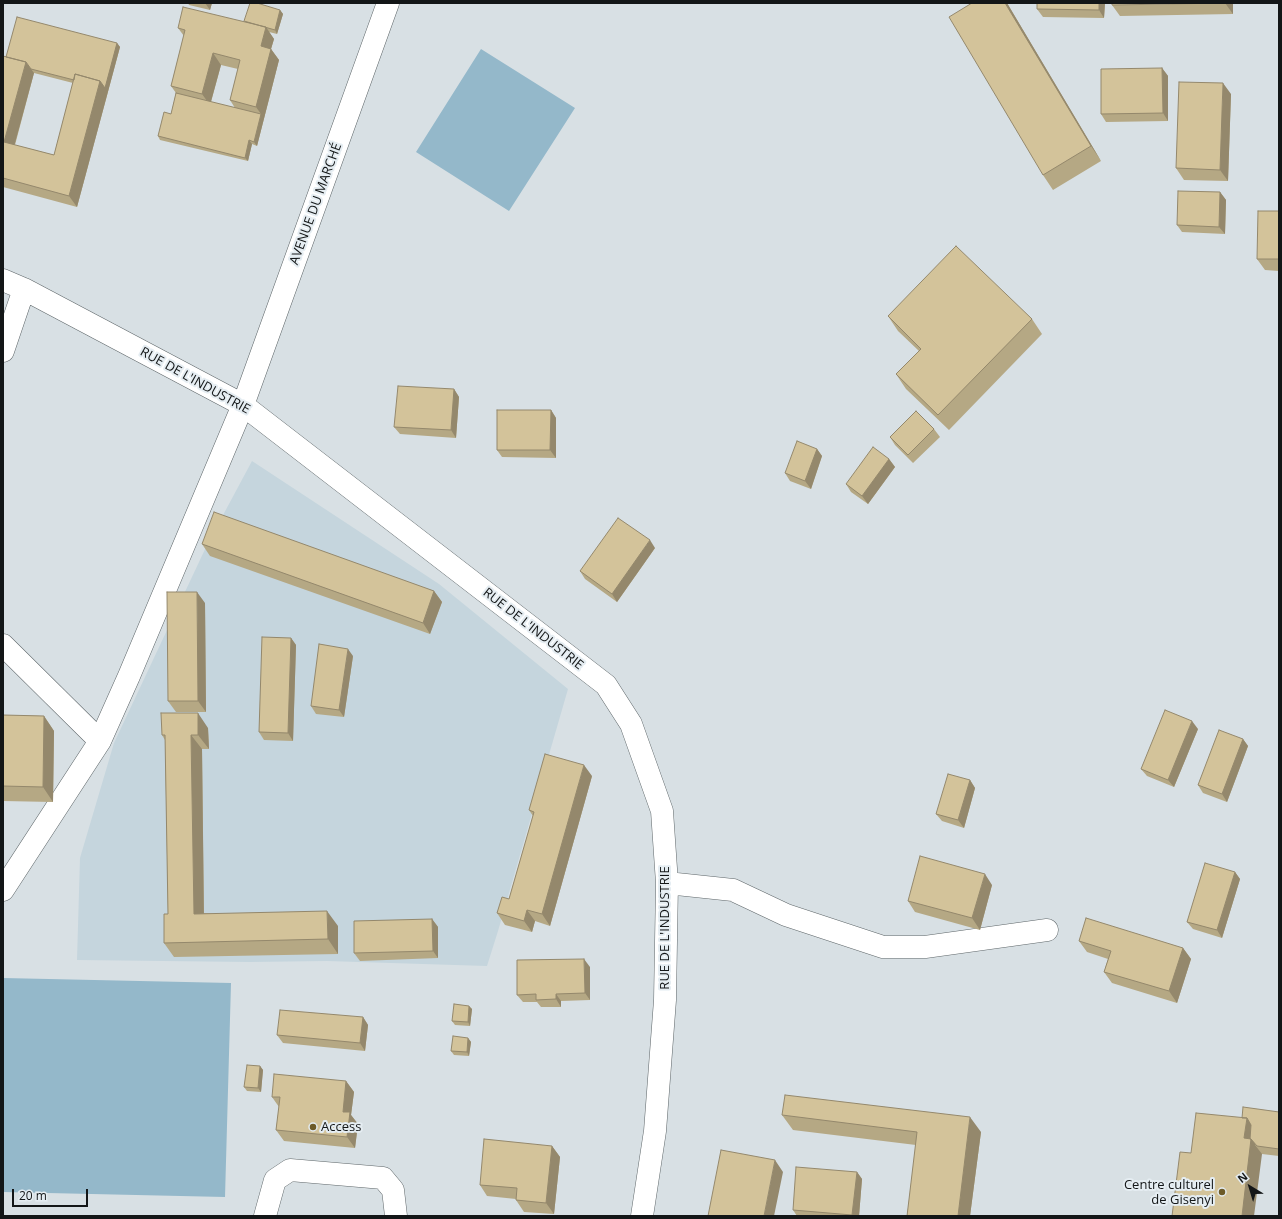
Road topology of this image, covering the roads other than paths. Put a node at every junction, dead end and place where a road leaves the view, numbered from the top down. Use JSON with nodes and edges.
{"nodes":[{"id":1,"x":388,"y":3,"type":"edge"},
{"id":2,"x":3,"y":280,"type":"edge"},
{"id":3,"x":24,"y":289,"type":"junction"},
{"id":4,"x":3,"y":351,"type":"edge"},
{"id":5,"x":243,"y":405,"type":"junction"},
{"id":6,"x":3,"y":645,"type":"edge"},
{"id":7,"x":100,"y":741,"type":"junction"},
{"id":8,"x":667,"y":883,"type":"junction"},
{"id":9,"x":3,"y":890,"type":"edge"},
{"id":10,"x":1047,"y":930,"type":"dead end"},
{"id":11,"x":265,"y":1216,"type":"edge"},
{"id":12,"x":396,"y":1216,"type":"edge"},
{"id":13,"x":642,"y":1216,"type":"edge"}],
"edges":[{"from":1,"to":5,"type":"street","name":"AVENUE DU MARCHÉ"},
{"from":2,"to":3,"type":"street","name":"RUE DE L'INDUSTRIE"},
{"from":3,"to":4,"type":"street"},
{"from":3,"to":5,"type":"street","name":"RUE DE L'INDUSTRIE"},
{"from":5,"to":7,"type":"street","name":"AVENUE DU MARCHÉ"},
{"from":5,"to":8,"type":"street","name":"RUE DE L'INDUSTRIE"},
{"from":6,"to":7,"type":"street"},
{"from":7,"to":9,"type":"street","name":"AVENUE DU MARCHÉ"},
{"from":8,"to":10,"type":"street"},
{"from":8,"to":13,"type":"street","name":"RUE DE L'INDUSTRIE"},
{"from":11,"to":12,"type":"street"}]}
